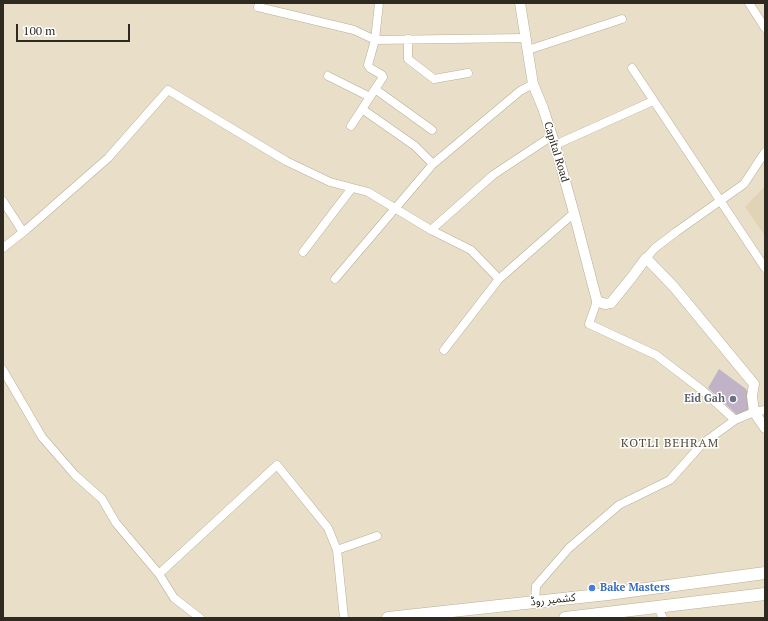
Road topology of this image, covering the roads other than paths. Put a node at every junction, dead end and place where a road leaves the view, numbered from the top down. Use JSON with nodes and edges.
{"nodes":[{"id":1,"x":380,"y":3,"type":"edge"},
{"id":2,"x":520,"y":3,"type":"edge"},
{"id":3,"x":748,"y":3,"type":"edge"},
{"id":4,"x":258,"y":7,"type":"dead end"},
{"id":5,"x":622,"y":19,"type":"dead end"},
{"id":6,"x":765,"y":28,"type":"edge"},
{"id":7,"x":526,"y":38,"type":"junction"},
{"id":8,"x":408,"y":39,"type":"junction"},
{"id":9,"x":375,"y":40,"type":"junction"},
{"id":10,"x":528,"y":50,"type":"junction"},
{"id":11,"x":632,"y":68,"type":"dead end"},
{"id":12,"x":468,"y":73,"type":"dead end"},
{"id":13,"x":328,"y":76,"type":"dead end"},
{"id":14,"x":533,"y":84,"type":"junction"},
{"id":15,"x":375,"y":90,"type":"junction"},
{"id":16,"x":370,"y":97,"type":"junction"},
{"id":17,"x":653,"y":101,"type":"junction"},
{"id":18,"x":362,"y":109,"type":"junction"},
{"id":19,"x":351,"y":126,"type":"dead end"},
{"id":20,"x":432,"y":130,"type":"dead end"},
{"id":21,"x":553,"y":140,"type":"junction"},
{"id":22,"x":765,"y":152,"type":"edge"},
{"id":23,"x":433,"y":164,"type":"junction"},
{"id":24,"x":352,"y":188,"type":"junction"},
{"id":25,"x":3,"y":201,"type":"edge"},
{"id":26,"x":721,"y":201,"type":"junction"},
{"id":27,"x":395,"y":209,"type":"junction"},
{"id":28,"x":574,"y":213,"type":"junction"},
{"id":29,"x":431,"y":230,"type":"junction"},
{"id":30,"x":23,"y":232,"type":"junction"},
{"id":31,"x":3,"y":248,"type":"edge"},
{"id":32,"x":303,"y":252,"type":"dead end"},
{"id":33,"x":646,"y":258,"type":"junction"},
{"id":34,"x":765,"y":268,"type":"edge"},
{"id":35,"x":335,"y":279,"type":"dead end"},
{"id":36,"x":499,"y":279,"type":"junction"},
{"id":37,"x":597,"y":300,"type":"junction"},
{"id":38,"x":444,"y":350,"type":"dead end"},
{"id":39,"x":3,"y":370,"type":"edge"},
{"id":40,"x":765,"y":410,"type":"edge"},
{"id":41,"x":754,"y":412,"type":"junction"},
{"id":42,"x":735,"y":420,"type":"junction"},
{"id":43,"x":765,"y":428,"type":"edge"},
{"id":44,"x":377,"y":536,"type":"dead end"},
{"id":45,"x":337,"y":550,"type":"junction"},
{"id":46,"x":765,"y":573,"type":"edge"},
{"id":47,"x":159,"y":574,"type":"junction"},
{"id":48,"x":765,"y":594,"type":"edge"},
{"id":49,"x":535,"y":602,"type":"junction"},
{"id":50,"x":660,"y":612,"type":"edge"},
{"id":51,"x":414,"y":616,"type":"edge"},
{"id":52,"x":200,"y":618,"type":"edge"},
{"id":53,"x":344,"y":618,"type":"edge"},
{"id":54,"x":388,"y":618,"type":"edge"},
{"id":55,"x":564,"y":618,"type":"edge"}],
"edges":[{"from":1,"to":9,"type":"street"},
{"from":2,"to":7,"type":"street","name":"Capital Road"},
{"from":3,"to":6,"type":"street"},
{"from":4,"to":9,"type":"street"},
{"from":5,"to":10,"type":"street"},
{"from":7,"to":8,"type":"street"},
{"from":7,"to":10,"type":"street","name":"Capital Road"},
{"from":8,"to":9,"type":"street"},
{"from":8,"to":12,"type":"street"},
{"from":9,"to":15,"type":"street"},
{"from":10,"to":14,"type":"street","name":"Capital Road"},
{"from":11,"to":17,"type":"street"},
{"from":13,"to":16,"type":"street"},
{"from":14,"to":21,"type":"street","name":"Capital Road"},
{"from":14,"to":23,"type":"street"},
{"from":15,"to":16,"type":"street"},
{"from":15,"to":20,"type":"street"},
{"from":16,"to":18,"type":"street"},
{"from":17,"to":21,"type":"street"},
{"from":17,"to":26,"type":"street"},
{"from":18,"to":19,"type":"street"},
{"from":18,"to":23,"type":"street"},
{"from":21,"to":28,"type":"street","name":"Capital Road"},
{"from":21,"to":29,"type":"street"},
{"from":22,"to":26,"type":"street"},
{"from":23,"to":27,"type":"street"},
{"from":24,"to":27,"type":"street"},
{"from":24,"to":30,"type":"street"},
{"from":24,"to":32,"type":"street"},
{"from":25,"to":30,"type":"street"},
{"from":26,"to":33,"type":"street"},
{"from":26,"to":34,"type":"street"},
{"from":27,"to":29,"type":"street"},
{"from":27,"to":35,"type":"street"},
{"from":28,"to":36,"type":"street"},
{"from":28,"to":37,"type":"street","name":"Capital Road"},
{"from":29,"to":36,"type":"street"},
{"from":30,"to":31,"type":"street"},
{"from":33,"to":37,"type":"street"},
{"from":33,"to":41,"type":"street"},
{"from":36,"to":38,"type":"street"},
{"from":37,"to":42,"type":"street"},
{"from":39,"to":47,"type":"street"},
{"from":40,"to":41,"type":"street"},
{"from":41,"to":42,"type":"street"},
{"from":41,"to":43,"type":"street"},
{"from":42,"to":49,"type":"street"},
{"from":44,"to":45,"type":"street"},
{"from":45,"to":47,"type":"street"},
{"from":45,"to":53,"type":"street"},
{"from":46,"to":49,"type":"main road","name":"کشمیر روڈ"},
{"from":47,"to":52,"type":"street"},
{"from":48,"to":50,"type":"main road","name":"کشمیر روڈ"},
{"from":49,"to":51,"type":"main road","name":"کشمیر روڈ"},
{"from":50,"to":55,"type":"main road","name":"کشمیر روڈ"},
{"from":51,"to":54,"type":"main road","name":"کشمیر روڈ"}]}
